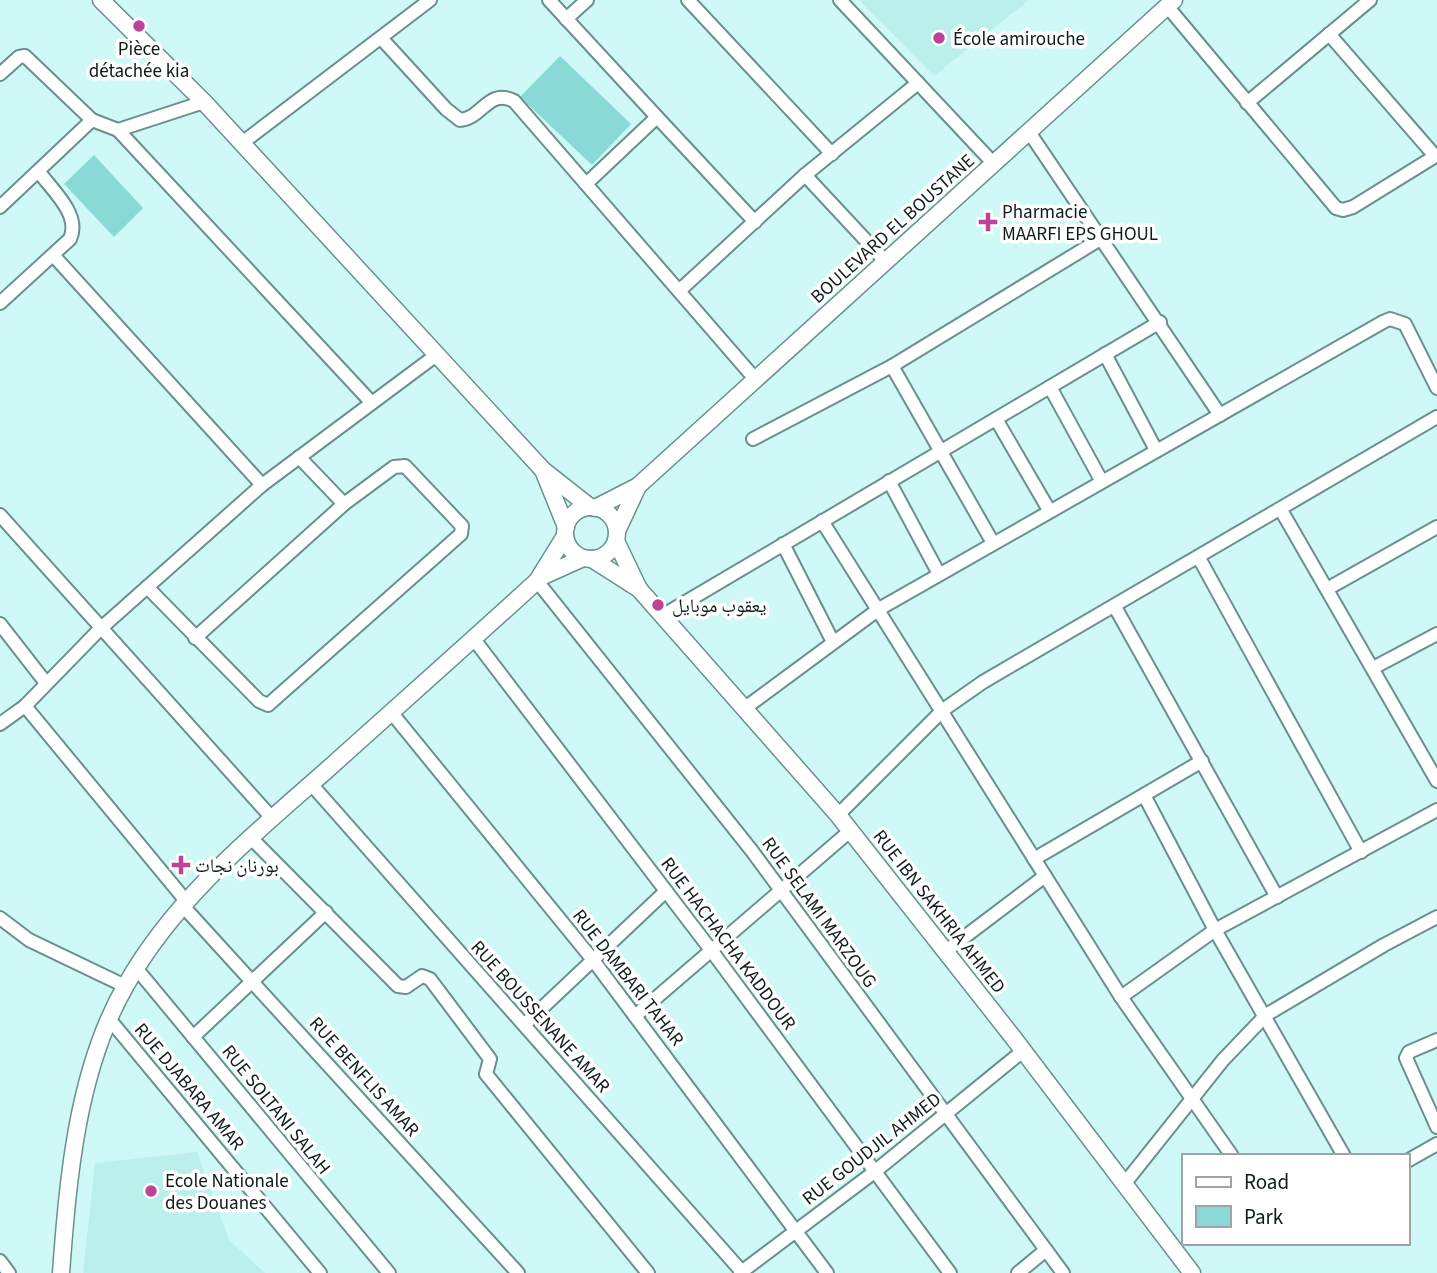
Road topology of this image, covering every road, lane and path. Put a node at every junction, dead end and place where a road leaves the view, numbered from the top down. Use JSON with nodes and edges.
{"nodes":[{"id":1,"x":101,"y":0,"type":"edge"},
{"id":2,"x":430,"y":0,"type":"edge"},
{"id":3,"x":549,"y":0,"type":"edge"},
{"id":4,"x":587,"y":0,"type":"edge"},
{"id":5,"x":688,"y":0,"type":"edge"},
{"id":6,"x":840,"y":0,"type":"edge"},
{"id":7,"x":1370,"y":0,"type":"edge"},
{"id":8,"x":1170,"y":3,"type":"edge"},
{"id":9,"x":566,"y":19,"type":"junction"},
{"id":10,"x":1329,"y":34,"type":"junction"},
{"id":11,"x":381,"y":38,"type":"junction"},
{"id":12,"x":0,"y":74,"type":"edge"},
{"id":13,"x":918,"y":83,"type":"junction"},
{"id":14,"x":204,"y":102,"type":"junction"},
{"id":15,"x":1247,"y":103,"type":"junction"},
{"id":16,"x":657,"y":117,"type":"junction"},
{"id":17,"x":92,"y":120,"type":"junction"},
{"id":18,"x":118,"y":130,"type":"junction"},
{"id":19,"x":1029,"y":132,"type":"junction"},
{"id":20,"x":242,"y":143,"type":"junction"},
{"id":21,"x":832,"y":153,"type":"junction"},
{"id":22,"x":1436,"y":156,"type":"edge"},
{"id":23,"x":993,"y":164,"type":"junction"},
{"id":24,"x":39,"y":172,"type":"junction"},
{"id":25,"x":805,"y":176,"type":"junction"},
{"id":26,"x":586,"y":184,"type":"junction"},
{"id":27,"x":0,"y":207,"type":"edge"},
{"id":28,"x":755,"y":222,"type":"junction"},
{"id":29,"x":1102,"y":238,"type":"junction"},
{"id":30,"x":53,"y":255,"type":"junction"},
{"id":31,"x":886,"y":261,"type":"junction"},
{"id":32,"x":679,"y":291,"type":"junction"},
{"id":33,"x":0,"y":303,"type":"edge"},
{"id":34,"x":1160,"y":322,"type":"junction"},
{"id":35,"x":1105,"y":354,"type":"junction"},
{"id":36,"x":435,"y":356,"type":"junction"},
{"id":37,"x":892,"y":366,"type":"junction"},
{"id":38,"x":756,"y":380,"type":"junction"},
{"id":39,"x":1050,"y":387,"type":"junction"},
{"id":40,"x":1437,"y":388,"type":"edge"},
{"id":41,"x":371,"y":402,"type":"junction"},
{"id":42,"x":1220,"y":415,"type":"junction"},
{"id":43,"x":1437,"y":417,"type":"edge"},
{"id":44,"x":996,"y":419,"type":"junction"},
{"id":45,"x":753,"y":439,"type":"dead end"},
{"id":46,"x":1156,"y":450,"type":"junction"},
{"id":47,"x":940,"y":451,"type":"junction"},
{"id":48,"x":299,"y":457,"type":"junction"},
{"id":49,"x":543,"y":470,"type":"junction"},
{"id":50,"x":1101,"y":480,"type":"junction"},
{"id":51,"x":889,"y":481,"type":"junction"},
{"id":52,"x":262,"y":485,"type":"junction"},
{"id":53,"x":638,"y":486,"type":"junction"},
{"id":54,"x":344,"y":504,"type":"junction"},
{"id":55,"x":593,"y":508,"type":"junction"},
{"id":56,"x":1049,"y":510,"type":"junction"},
{"id":57,"x":1281,"y":510,"type":"junction"},
{"id":58,"x":0,"y":515,"type":"edge"},
{"id":59,"x":822,"y":521,"type":"junction"},
{"id":60,"x":1437,"y":527,"type":"edge"},
{"id":61,"x":566,"y":532,"type":"junction"},
{"id":62,"x":617,"y":536,"type":"junction"},
{"id":63,"x":993,"y":542,"type":"junction"},
{"id":64,"x":783,"y":544,"type":"junction"},
{"id":65,"x":1199,"y":558,"type":"junction"},
{"id":66,"x":587,"y":559,"type":"junction"},
{"id":67,"x":939,"y":574,"type":"junction"},
{"id":68,"x":539,"y":579,"type":"junction"},
{"id":69,"x":148,"y":587,"type":"junction"},
{"id":70,"x":639,"y":589,"type":"junction"},
{"id":71,"x":1327,"y":589,"type":"junction"},
{"id":72,"x":1115,"y":607,"type":"junction"},
{"id":73,"x":879,"y":609,"type":"junction"},
{"id":74,"x":662,"y":616,"type":"junction"},
{"id":75,"x":0,"y":624,"type":"edge"},
{"id":76,"x":100,"y":629,"type":"junction"},
{"id":77,"x":1437,"y":634,"type":"edge"},
{"id":78,"x":195,"y":638,"type":"junction"},
{"id":79,"x":473,"y":638,"type":"junction"},
{"id":80,"x":834,"y":642,"type":"junction"},
{"id":81,"x":1373,"y":668,"type":"junction"},
{"id":82,"x":46,"y":683,"type":"junction"},
{"id":83,"x":25,"y":706,"type":"junction"},
{"id":84,"x":745,"y":708,"type":"junction"},
{"id":85,"x":943,"y":710,"type":"junction"},
{"id":86,"x":391,"y":712,"type":"junction"},
{"id":87,"x":0,"y":724,"type":"edge"},
{"id":88,"x":1202,"y":761,"type":"junction"},
{"id":89,"x":1437,"y":781,"type":"edge"},
{"id":90,"x":311,"y":784,"type":"junction"},
{"id":91,"x":1144,"y":795,"type":"junction"},
{"id":92,"x":1437,"y":810,"type":"edge"},
{"id":93,"x":838,"y":815,"type":"junction"},
{"id":94,"x":272,"y":818,"type":"junction"},
{"id":95,"x":850,"y":831,"type":"junction"},
{"id":96,"x":251,"y":838,"type":"junction"},
{"id":97,"x":1361,"y":852,"type":"junction"},
{"id":98,"x":1034,"y":859,"type":"junction"},
{"id":99,"x":1045,"y":876,"type":"junction"},
{"id":100,"x":666,"y":891,"type":"junction"},
{"id":101,"x":779,"y":891,"type":"junction"},
{"id":102,"x":1277,"y":897,"type":"junction"},
{"id":103,"x":184,"y":903,"type":"junction"},
{"id":104,"x":326,"y":912,"type":"junction"},
{"id":105,"x":1437,"y":917,"type":"edge"},
{"id":106,"x":0,"y":918,"type":"edge"},
{"id":107,"x":1215,"y":930,"type":"junction"},
{"id":108,"x":711,"y":950,"type":"junction"},
{"id":109,"x":946,"y":951,"type":"junction"},
{"id":110,"x":593,"y":960,"type":"junction"},
{"id":111,"x":136,"y":968,"type":"junction"},
{"id":112,"x":251,"y":980,"type":"junction"},
{"id":113,"x":125,"y":986,"type":"junction"},
{"id":114,"x":1121,"y":997,"type":"junction"},
{"id":115,"x":1266,"y":1015,"type":"junction"},
{"id":116,"x":635,"y":1016,"type":"junction"},
{"id":117,"x":110,"y":1020,"type":"junction"},
{"id":118,"x":524,"y":1025,"type":"junction"},
{"id":119,"x":193,"y":1037,"type":"junction"},
{"id":120,"x":1437,"y":1040,"type":"edge"},
{"id":121,"x":1024,"y":1051,"type":"junction"},
{"id":122,"x":1193,"y":1099,"type":"junction"},
{"id":123,"x":945,"y":1116,"type":"junction"},
{"id":124,"x":1437,"y":1128,"type":"edge"},
{"id":125,"x":1437,"y":1144,"type":"edge"},
{"id":126,"x":1231,"y":1154,"type":"edge"},
{"id":127,"x":1343,"y":1154,"type":"edge"},
{"id":128,"x":1409,"y":1160,"type":"edge"},
{"id":129,"x":873,"y":1173,"type":"junction"},
{"id":130,"x":1125,"y":1183,"type":"junction"},
{"id":131,"x":795,"y":1231,"type":"junction"},
{"id":132,"x":1046,"y":1251,"type":"junction"},
{"id":133,"x":0,"y":1262,"type":"edge"},
{"id":134,"x":741,"y":1272,"type":"edge"},
{"id":135,"x":9,"y":1273,"type":"edge"},
{"id":136,"x":61,"y":1273,"type":"edge"},
{"id":137,"x":320,"y":1273,"type":"edge"},
{"id":138,"x":389,"y":1273,"type":"edge"},
{"id":139,"x":518,"y":1273,"type":"edge"},
{"id":140,"x":648,"y":1273,"type":"edge"},
{"id":141,"x":827,"y":1273,"type":"edge"},
{"id":142,"x":950,"y":1273,"type":"edge"},
{"id":143,"x":1018,"y":1273,"type":"edge"},
{"id":144,"x":1063,"y":1273,"type":"edge"},
{"id":145,"x":1192,"y":1273,"type":"edge"}],
"edges":[{"from":1,"to":14,"type":"main road"},
{"from":2,"to":11,"type":"street"},
{"from":3,"to":9,"type":"street"},
{"from":4,"to":9,"type":"street"},
{"from":5,"to":21,"type":"street"},
{"from":6,"to":13,"type":"street"},
{"from":7,"to":10,"type":"street"},
{"from":8,"to":15,"type":"street"},
{"from":8,"to":19,"type":"main road","name":"BOULEVARD EL BOUSTANE"},
{"from":9,"to":16,"type":"street"},
{"from":10,"to":15,"type":"street"},
{"from":10,"to":22,"type":"street"},
{"from":11,"to":20,"type":"street"},
{"from":11,"to":26,"type":"street"},
{"from":12,"to":17,"type":"street"},
{"from":13,"to":21,"type":"street"},
{"from":13,"to":23,"type":"street"},
{"from":14,"to":18,"type":"street"},
{"from":14,"to":20,"type":"main road"},
{"from":15,"to":22,"type":"street"},
{"from":16,"to":26,"type":"street"},
{"from":16,"to":28,"type":"street"},
{"from":17,"to":18,"type":"street"},
{"from":17,"to":24,"type":"street"},
{"from":18,"to":41,"type":"street"},
{"from":19,"to":23,"type":"main road","name":"BOULEVARD EL BOUSTANE"},
{"from":19,"to":29,"type":"street"},
{"from":20,"to":36,"type":"main road"},
{"from":21,"to":25,"type":"street"},
{"from":23,"to":31,"type":"main road","name":"BOULEVARD EL BOUSTANE"},
{"from":24,"to":27,"type":"street"},
{"from":24,"to":30,"type":"street"},
{"from":25,"to":28,"type":"street"},
{"from":25,"to":31,"type":"street"},
{"from":26,"to":32,"type":"street"},
{"from":28,"to":32,"type":"street"},
{"from":29,"to":34,"type":"street"},
{"from":29,"to":37,"type":"street"},
{"from":30,"to":33,"type":"street"},
{"from":30,"to":52,"type":"street"},
{"from":31,"to":38,"type":"main road","name":"BOULEVARD EL BOUSTANE"},
{"from":32,"to":38,"type":"street"},
{"from":34,"to":35,"type":"street"},
{"from":34,"to":42,"type":"street"},
{"from":35,"to":39,"type":"street"},
{"from":35,"to":46,"type":"street"},
{"from":36,"to":41,"type":"street"},
{"from":36,"to":49,"type":"main road"},
{"from":37,"to":45,"type":"street"},
{"from":37,"to":47,"type":"street"},
{"from":38,"to":53,"type":"main road","name":"BOULEVARD EL BOUSTANE"},
{"from":39,"to":44,"type":"street"},
{"from":39,"to":50,"type":"street"},
{"from":40,"to":42,"type":"street"},
{"from":41,"to":48,"type":"street"},
{"from":42,"to":46,"type":"street"},
{"from":43,"to":57,"type":"street"},
{"from":44,"to":47,"type":"street"},
{"from":44,"to":56,"type":"street"},
{"from":46,"to":50,"type":"street"},
{"from":47,"to":51,"type":"street"},
{"from":47,"to":63,"type":"street"},
{"from":48,"to":52,"type":"street"},
{"from":48,"to":54,"type":"street"},
{"from":49,"to":55,"type":"main road"},
{"from":49,"to":61,"type":"main road"},
{"from":50,"to":56,"type":"street"},
{"from":51,"to":59,"type":"street"},
{"from":51,"to":67,"type":"street"},
{"from":52,"to":69,"type":"street"},
{"from":53,"to":55,"type":"main road"},
{"from":53,"to":62,"type":"main road"},
{"from":54,"to":78,"type":"street"},
{"from":54,"to":78,"type":"street"},
{"from":55,"to":61,"type":"main road"},
{"from":55,"to":62,"type":"main road"},
{"from":56,"to":63,"type":"street"},
{"from":57,"to":65,"type":"street"},
{"from":57,"to":71,"type":"street"},
{"from":58,"to":76,"type":"street"},
{"from":59,"to":64,"type":"street"},
{"from":59,"to":73,"type":"street"},
{"from":60,"to":71,"type":"street"},
{"from":61,"to":66,"type":"main road"},
{"from":61,"to":68,"type":"main road"},
{"from":62,"to":66,"type":"main road"},
{"from":62,"to":70,"type":"main road"},
{"from":63,"to":67,"type":"street"},
{"from":64,"to":74,"type":"street"},
{"from":64,"to":80,"type":"street"},
{"from":65,"to":72,"type":"street"},
{"from":65,"to":97,"type":"street"},
{"from":66,"to":68,"type":"main road"},
{"from":66,"to":70,"type":"main road"},
{"from":67,"to":73,"type":"street"},
{"from":68,"to":79,"type":"main road"},
{"from":68,"to":101,"type":"street","name":"RUE SELAMI MARZOUG"},
{"from":69,"to":76,"type":"street"},
{"from":69,"to":78,"type":"street"},
{"from":70,"to":74,"type":"main road","name":"RUE IBN SAKHRIA AHMED"},
{"from":71,"to":81,"type":"street"},
{"from":72,"to":85,"type":"street"},
{"from":72,"to":88,"type":"street"},
{"from":73,"to":80,"type":"street"},
{"from":73,"to":85,"type":"street"},
{"from":74,"to":84,"type":"main road","name":"RUE IBN SAKHRIA AHMED"},
{"from":75,"to":82,"type":"street"},
{"from":76,"to":82,"type":"street"},
{"from":76,"to":94,"type":"street"},
{"from":77,"to":81,"type":"street"},
{"from":79,"to":86,"type":"main road"},
{"from":79,"to":100,"type":"street","name":"RUE HACHACHA KADDOUR"},
{"from":80,"to":84,"type":"street"},
{"from":81,"to":89,"type":"street"},
{"from":82,"to":83,"type":"street"},
{"from":83,"to":87,"type":"street"},
{"from":83,"to":103,"type":"street","name":"RUE BENFLIS AMAR"},
{"from":84,"to":93,"type":"main road","name":"RUE IBN SAKHRIA AHMED"},
{"from":85,"to":93,"type":"street"},
{"from":85,"to":98,"type":"street"},
{"from":86,"to":90,"type":"main road"},
{"from":86,"to":110,"type":"street","name":"RUE DAMBARI TAHAR"},
{"from":88,"to":91,"type":"street"},
{"from":88,"to":102,"type":"street"},
{"from":90,"to":94,"type":"main road"},
{"from":90,"to":118,"type":"street","name":"RUE BOUSSENANE AMAR"},
{"from":91,"to":98,"type":"street"},
{"from":91,"to":107,"type":"street"},
{"from":92,"to":97,"type":"street"},
{"from":93,"to":95,"type":"main road","name":"RUE IBN SAKHRIA AHMED"},
{"from":94,"to":96,"type":"main road"},
{"from":95,"to":101,"type":"street"},
{"from":95,"to":109,"type":"main road","name":"RUE IBN SAKHRIA AHMED"},
{"from":96,"to":103,"type":"main road"},
{"from":96,"to":104,"type":"street"},
{"from":97,"to":102,"type":"street"},
{"from":98,"to":99,"type":"street"},
{"from":99,"to":109,"type":"street"},
{"from":99,"to":114,"type":"street"},
{"from":100,"to":108,"type":"street","name":"RUE HACHACHA KADDOUR"},
{"from":100,"to":110,"type":"street"},
{"from":101,"to":108,"type":"street"},
{"from":101,"to":123,"type":"street","name":"RUE SELAMI MARZOUG"},
{"from":102,"to":107,"type":"street"},
{"from":103,"to":111,"type":"main road"},
{"from":103,"to":112,"type":"street","name":"RUE BENFLIS AMAR"},
{"from":104,"to":112,"type":"street"},
{"from":104,"to":140,"type":"street"},
{"from":105,"to":115,"type":"street"},
{"from":106,"to":113,"type":"street"},
{"from":107,"to":114,"type":"street"},
{"from":107,"to":115,"type":"street"},
{"from":108,"to":116,"type":"street"},
{"from":108,"to":129,"type":"street","name":"RUE HACHACHA KADDOUR"},
{"from":109,"to":121,"type":"main road","name":"RUE IBN SAKHRIA AHMED"},
{"from":110,"to":116,"type":"street","name":"RUE DAMBARI TAHAR"},
{"from":110,"to":118,"type":"street"},
{"from":111,"to":113,"type":"main road"},
{"from":111,"to":119,"type":"street","name":"RUE SOLTANI SALAH"},
{"from":112,"to":119,"type":"street"},
{"from":112,"to":139,"type":"street","name":"RUE BENFLIS AMAR"},
{"from":113,"to":117,"type":"main road"},
{"from":114,"to":122,"type":"street"},
{"from":115,"to":122,"type":"street"},
{"from":115,"to":127,"type":"street"},
{"from":116,"to":131,"type":"street","name":"RUE DAMBARI TAHAR"},
{"from":117,"to":136,"type":"main road"},
{"from":117,"to":137,"type":"street","name":"RUE DJABARA AMAR"},
{"from":118,"to":134,"type":"street","name":"RUE BOUSSENANE AMAR"},
{"from":119,"to":138,"type":"street","name":"RUE SOLTANI SALAH"},
{"from":120,"to":124,"type":"street"},
{"from":121,"to":123,"type":"street","name":"RUE GOUDJIL AHMED"},
{"from":121,"to":130,"type":"main road","name":"RUE IBN SAKHRIA AHMED"},
{"from":122,"to":126,"type":"street"},
{"from":122,"to":130,"type":"street"},
{"from":123,"to":129,"type":"street","name":"RUE GOUDJIL AHMED"},
{"from":123,"to":132,"type":"street","name":"RUE SELAMI MARZOUG"},
{"from":125,"to":128,"type":"street"},
{"from":129,"to":131,"type":"street","name":"RUE GOUDJIL AHMED"},
{"from":129,"to":142,"type":"street","name":"RUE HACHACHA KADDOUR"},
{"from":130,"to":145,"type":"main road","name":"RUE IBN SAKHRIA AHMED"},
{"from":131,"to":134,"type":"street","name":"RUE GOUDJIL AHMED"},
{"from":131,"to":141,"type":"street","name":"RUE DAMBARI TAHAR"},
{"from":132,"to":143,"type":"street"},
{"from":132,"to":144,"type":"street","name":"RUE SELAMI MARZOUG"},
{"from":133,"to":135,"type":"street"}]}
